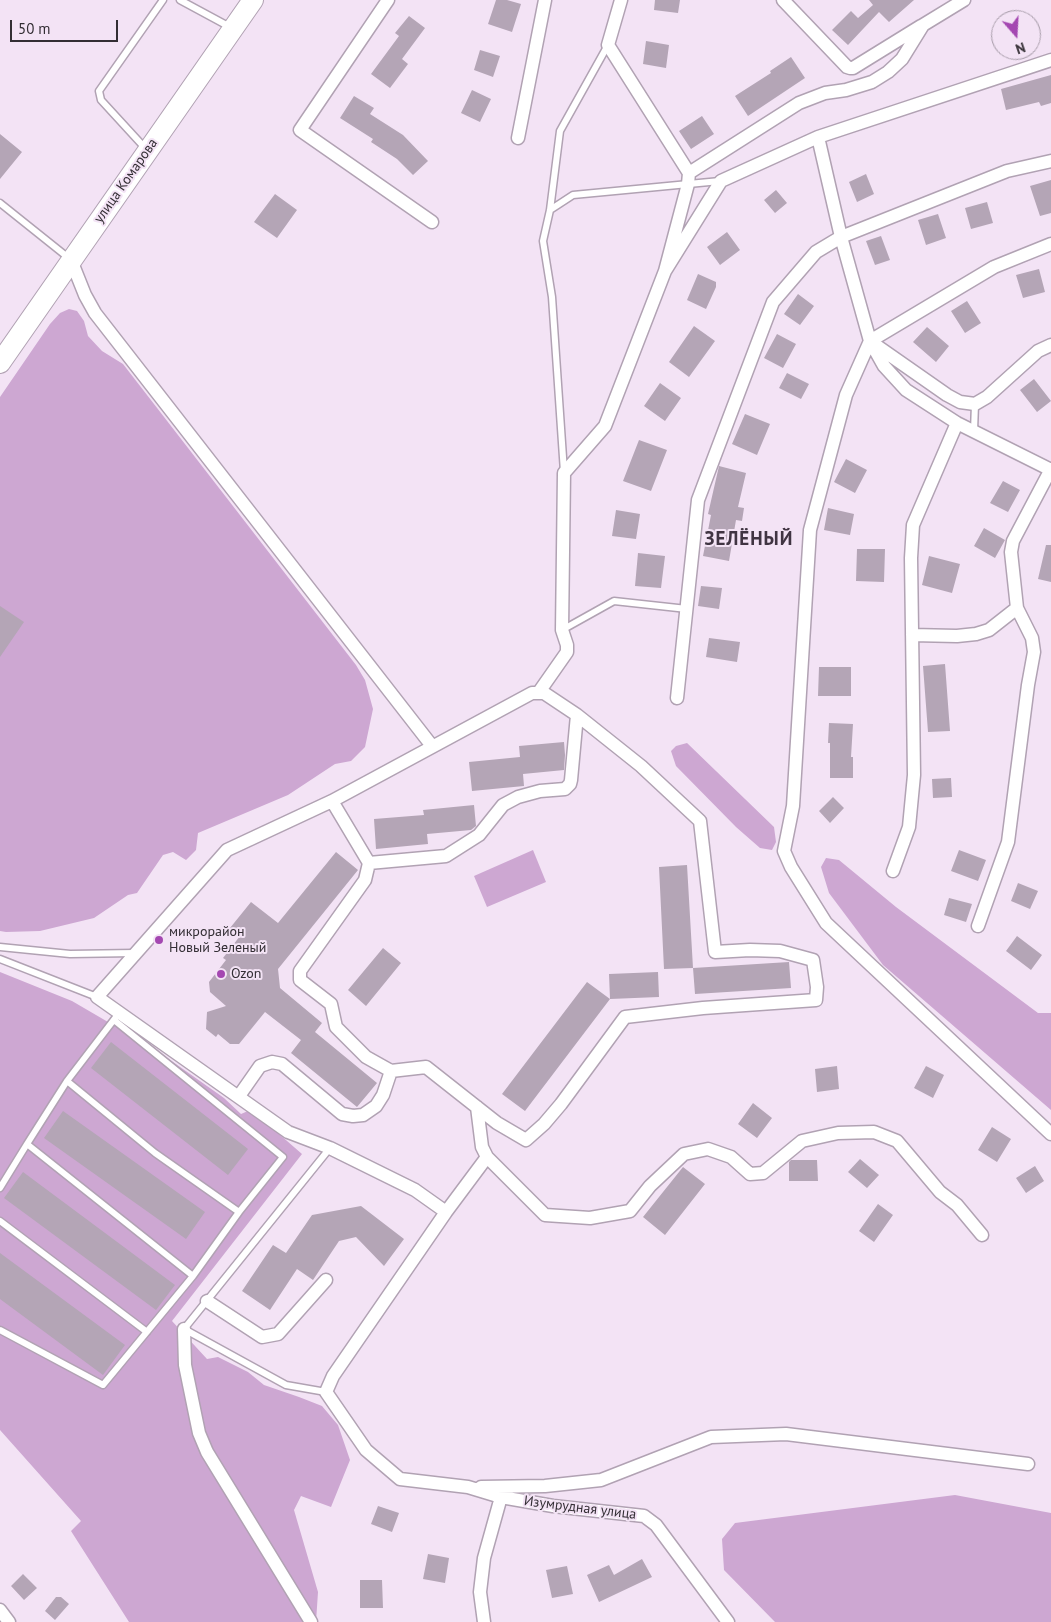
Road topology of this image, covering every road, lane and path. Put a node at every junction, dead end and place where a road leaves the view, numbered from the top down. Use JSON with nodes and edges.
{"nodes":[{"id":1,"x":163,"y":0,"type":"edge"},
{"id":2,"x":180,"y":0,"type":"edge"},
{"id":3,"x":253,"y":0,"type":"edge"},
{"id":4,"x":388,"y":0,"type":"edge"},
{"id":5,"x":545,"y":0,"type":"edge"},
{"id":6,"x":621,"y":0,"type":"edge"},
{"id":7,"x":783,"y":0,"type":"edge"},
{"id":8,"x":964,"y":0,"type":"edge"},
{"id":9,"x":923,"y":24,"type":"junction"},
{"id":10,"x":233,"y":29,"type":"junction"},
{"id":11,"x":608,"y":45,"type":"junction"},
{"id":12,"x":1051,"y":60,"type":"edge"},
{"id":13,"x":818,"y":137,"type":"junction"},
{"id":14,"x":518,"y":138,"type":"dead end"},
{"id":15,"x":148,"y":150,"type":"junction"},
{"id":16,"x":1051,"y":160,"type":"edge"},
{"id":17,"x":688,"y":179,"type":"junction"},
{"id":18,"x":721,"y":181,"type":"junction"},
{"id":19,"x":0,"y":203,"type":"edge"},
{"id":20,"x":550,"y":210,"type":"junction"},
{"id":21,"x":432,"y":222,"type":"dead end"},
{"id":22,"x":841,"y":237,"type":"junction"},
{"id":23,"x":1051,"y":244,"type":"edge"},
{"id":24,"x":71,"y":260,"type":"junction"},
{"id":25,"x":665,"y":271,"type":"junction"},
{"id":26,"x":870,"y":341,"type":"junction"},
{"id":27,"x":1051,"y":345,"type":"edge"},
{"id":28,"x":0,"y":364,"type":"edge"},
{"id":29,"x":975,"y":404,"type":"junction"},
{"id":30,"x":957,"y":423,"type":"junction"},
{"id":31,"x":974,"y":431,"type":"junction"},
{"id":32,"x":1051,"y":470,"type":"edge"},
{"id":33,"x":564,"y":473,"type":"junction"},
{"id":34,"x":1018,"y":608,"type":"junction"},
{"id":35,"x":686,"y":610,"type":"junction"},
{"id":36,"x":562,"y":630,"type":"junction"},
{"id":37,"x":912,"y":635,"type":"junction"},
{"id":38,"x":539,"y":692,"type":"junction"},
{"id":39,"x":677,"y":698,"type":"dead end"},
{"id":40,"x":577,"y":715,"type":"junction"},
{"id":41,"x":432,"y":746,"type":"junction"},
{"id":42,"x":332,"y":801,"type":"junction"},
{"id":43,"x":370,"y":863,"type":"junction"},
{"id":44,"x":893,"y":871,"type":"dead end"},
{"id":45,"x":978,"y":926,"type":"dead end"},
{"id":46,"x":0,"y":947,"type":"edge"},
{"id":47,"x":135,"y":953,"type":"junction"},
{"id":48,"x":0,"y":958,"type":"edge"},
{"id":49,"x":97,"y":997,"type":"junction"},
{"id":50,"x":117,"y":1017,"type":"junction"},
{"id":51,"x":391,"y":1071,"type":"junction"},
{"id":52,"x":67,"y":1082,"type":"junction"},
{"id":53,"x":239,"y":1096,"type":"junction"},
{"id":54,"x":477,"y":1108,"type":"junction"},
{"id":55,"x":1051,"y":1134,"type":"edge"},
{"id":56,"x":27,"y":1144,"type":"junction"},
{"id":57,"x":330,"y":1148,"type":"junction"},
{"id":58,"x":486,"y":1157,"type":"junction"},
{"id":59,"x":0,"y":1188,"type":"edge"},
{"id":60,"x":239,"y":1212,"type":"junction"},
{"id":61,"x":446,"y":1212,"type":"junction"},
{"id":62,"x":0,"y":1221,"type":"edge"},
{"id":63,"x":982,"y":1235,"type":"dead end"},
{"id":64,"x":193,"y":1276,"type":"junction"},
{"id":65,"x":326,"y":1280,"type":"dead end"},
{"id":66,"x":207,"y":1301,"type":"junction"},
{"id":67,"x":184,"y":1329,"type":"junction"},
{"id":68,"x":0,"y":1330,"type":"edge"},
{"id":69,"x":147,"y":1332,"type":"junction"},
{"id":70,"x":326,"y":1392,"type":"junction"},
{"id":71,"x":1028,"y":1464,"type":"dead end"},
{"id":72,"x":468,"y":1487,"type":"junction"},
{"id":73,"x":501,"y":1497,"type":"junction"},
{"id":74,"x":0,"y":1610,"type":"edge"},
{"id":75,"x":9,"y":1622,"type":"edge"},
{"id":76,"x":311,"y":1622,"type":"edge"},
{"id":77,"x":484,"y":1622,"type":"edge"},
{"id":78,"x":728,"y":1622,"type":"edge"}],
"edges":[{"from":1,"to":15,"type":"lane"},
{"from":2,"to":10,"type":"lane"},
{"from":3,"to":10,"type":"main road","name":"улица Комарова"},
{"from":4,"to":21,"type":"street"},
{"from":5,"to":14,"type":"street"},
{"from":6,"to":11,"type":"street"},
{"from":7,"to":9,"type":"street"},
{"from":8,"to":9,"type":"street"},
{"from":9,"to":17,"type":"street"},
{"from":10,"to":15,"type":"main road","name":"улица Комарова"},
{"from":11,"to":17,"type":"street"},
{"from":11,"to":20,"type":"lane"},
{"from":12,"to":13,"type":"street"},
{"from":13,"to":18,"type":"street"},
{"from":13,"to":22,"type":"street"},
{"from":15,"to":24,"type":"main road","name":"улица Комарова"},
{"from":16,"to":22,"type":"street"},
{"from":17,"to":18,"type":"lane"},
{"from":17,"to":20,"type":"lane"},
{"from":17,"to":25,"type":"street"},
{"from":18,"to":25,"type":"street"},
{"from":19,"to":24,"type":"lane"},
{"from":20,"to":33,"type":"lane"},
{"from":22,"to":26,"type":"street"},
{"from":22,"to":35,"type":"street"},
{"from":23,"to":26,"type":"street"},
{"from":24,"to":28,"type":"main road","name":"улица Комарова"},
{"from":24,"to":41,"type":"street"},
{"from":25,"to":33,"type":"street"},
{"from":26,"to":29,"type":"street"},
{"from":26,"to":30,"type":"street"},
{"from":26,"to":55,"type":"street"},
{"from":27,"to":29,"type":"street"},
{"from":29,"to":31,"type":"lane"},
{"from":30,"to":31,"type":"street"},
{"from":30,"to":37,"type":"street"},
{"from":31,"to":32,"type":"street"},
{"from":32,"to":34,"type":"street"},
{"from":33,"to":36,"type":"street"},
{"from":34,"to":37,"type":"street"},
{"from":34,"to":45,"type":"street"},
{"from":35,"to":36,"type":"lane"},
{"from":35,"to":39,"type":"street"},
{"from":36,"to":38,"type":"street"},
{"from":37,"to":44,"type":"street"},
{"from":38,"to":40,"type":"street"},
{"from":38,"to":41,"type":"street"},
{"from":40,"to":43,"type":"street"},
{"from":40,"to":54,"type":"street"},
{"from":41,"to":42,"type":"street"},
{"from":42,"to":43,"type":"street"},
{"from":42,"to":47,"type":"street"},
{"from":43,"to":51,"type":"street"},
{"from":46,"to":47,"type":"lane"},
{"from":47,"to":49,"type":"street"},
{"from":48,"to":49,"type":"lane"},
{"from":49,"to":50,"type":"street"},
{"from":50,"to":52,"type":"lane"},
{"from":50,"to":53,"type":"street"},
{"from":50,"to":60,"type":"lane"},
{"from":51,"to":53,"type":"street"},
{"from":51,"to":54,"type":"street"},
{"from":52,"to":56,"type":"lane"},
{"from":52,"to":60,"type":"lane"},
{"from":53,"to":57,"type":"street"},
{"from":54,"to":58,"type":"street"},
{"from":56,"to":59,"type":"lane"},
{"from":56,"to":64,"type":"lane"},
{"from":57,"to":61,"type":"street"},
{"from":57,"to":66,"type":"lane"},
{"from":58,"to":61,"type":"street"},
{"from":58,"to":63,"type":"street"},
{"from":60,"to":64,"type":"lane"},
{"from":61,"to":70,"type":"street"},
{"from":62,"to":69,"type":"lane"},
{"from":64,"to":69,"type":"lane"},
{"from":65,"to":66,"type":"street"},
{"from":66,"to":67,"type":"lane"},
{"from":67,"to":70,"type":"lane"},
{"from":67,"to":76,"type":"street"},
{"from":68,"to":69,"type":"lane"},
{"from":70,"to":72,"type":"street"},
{"from":71,"to":72,"type":"street"},
{"from":72,"to":73,"type":"street","name":"Изумрудная улица"},
{"from":73,"to":77,"type":"street"},
{"from":73,"to":78,"type":"street","name":"Изумрудная улица"},
{"from":74,"to":75,"type":"street"}]}
